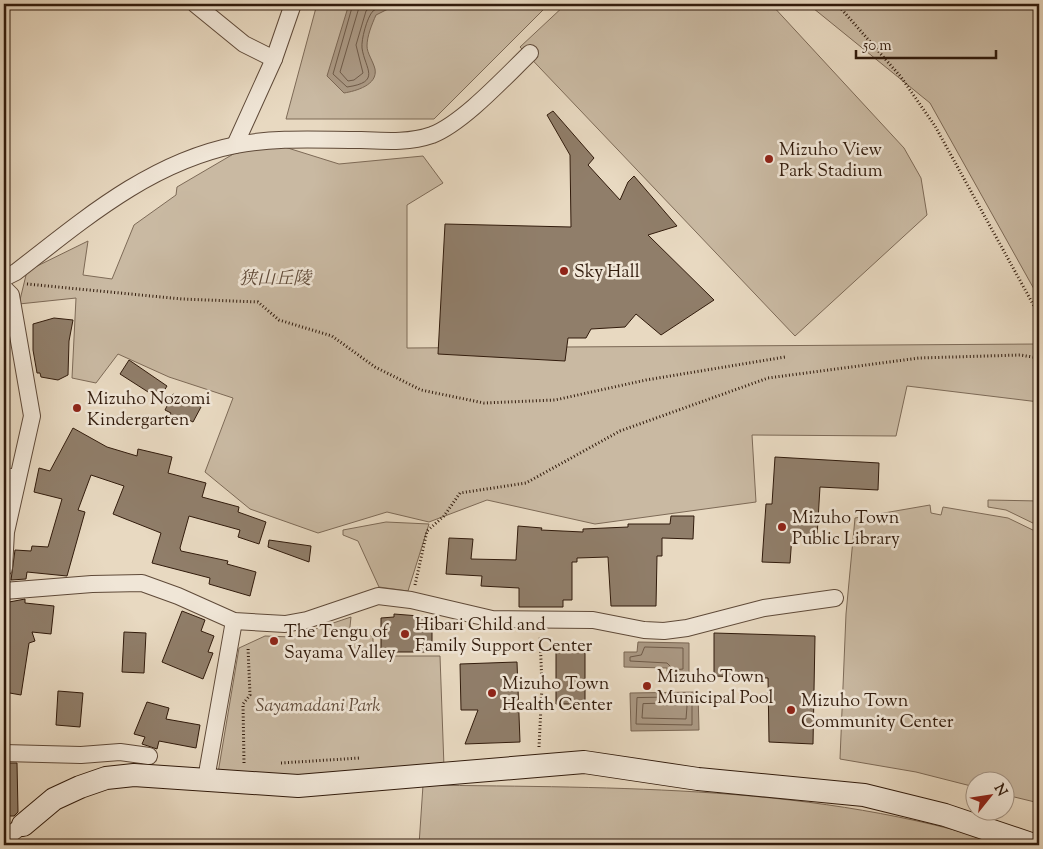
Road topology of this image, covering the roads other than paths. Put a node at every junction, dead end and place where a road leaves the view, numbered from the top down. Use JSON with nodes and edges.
{"nodes":[{"id":1,"x":195,"y":4,"type":"edge"},
{"id":2,"x":293,"y":4,"type":"edge"},
{"id":3,"x":530,"y":53,"type":"dead end"},
{"id":4,"x":274,"y":60,"type":"junction"},
{"id":5,"x":235,"y":145,"type":"junction"},
{"id":6,"x":4,"y":278,"type":"edge"},
{"id":7,"x":4,"y":288,"type":"edge"},
{"id":8,"x":4,"y":473,"type":"edge"},
{"id":9,"x":21,"y":474,"type":"junction"},
{"id":10,"x":4,"y":568,"type":"edge"},
{"id":11,"x":4,"y":591,"type":"edge"},
{"id":12,"x":835,"y":598,"type":"dead end"},
{"id":13,"x":234,"y":621,"type":"junction"},
{"id":14,"x":4,"y":753,"type":"edge"},
{"id":15,"x":149,"y":756,"type":"dead end"},
{"id":16,"x":206,"y":779,"type":"junction"},
{"id":17,"x":23,"y":825,"type":"joint"},
{"id":18,"x":4,"y":839,"type":"edge"},
{"id":19,"x":1034,"y":845,"type":"edge"}],
"edges":[{"from":1,"to":4,"type":"street"},
{"from":2,"to":4,"type":"street"},
{"from":3,"to":5,"type":"street"},
{"from":4,"to":5,"type":"street"},
{"from":5,"to":6,"type":"street"},
{"from":7,"to":9,"type":"street"},
{"from":8,"to":9,"type":"lane"},
{"from":9,"to":10,"type":"street"},
{"from":11,"to":13,"type":"street"},
{"from":12,"to":13,"type":"street"},
{"from":13,"to":16,"type":"street"},
{"from":14,"to":15,"type":"street"},
{"from":16,"to":17,"type":"street"},
{"from":16,"to":19,"type":"street"},
{"from":17,"to":18,"type":"street"}]}
